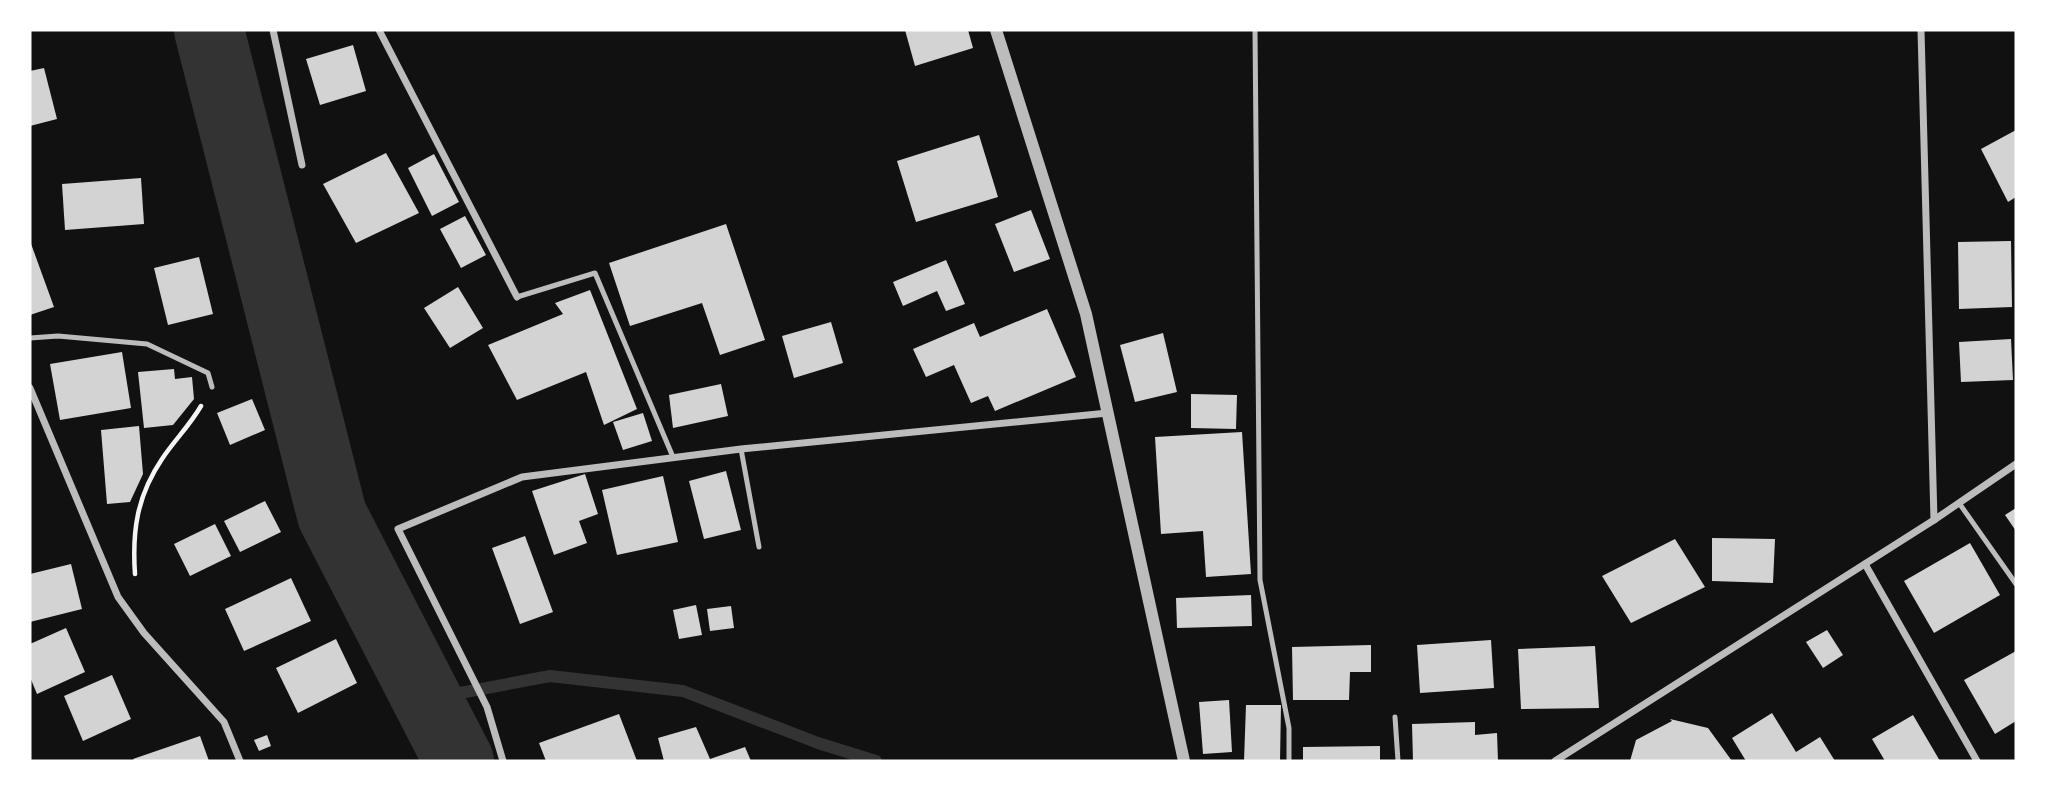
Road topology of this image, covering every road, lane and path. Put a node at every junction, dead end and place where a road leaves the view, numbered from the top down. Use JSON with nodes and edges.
{"nodes":[{"id":1,"x":273,"y":30,"type":"edge"},
{"id":2,"x":379,"y":30,"type":"edge"},
{"id":3,"x":996,"y":30,"type":"edge"},
{"id":4,"x":1255,"y":30,"type":"edge"},
{"id":5,"x":1921,"y":30,"type":"edge"},
{"id":6,"x":302,"y":165,"type":"dead end"},
{"id":7,"x":517,"y":298,"type":"joint"},
{"id":8,"x":30,"y":338,"type":"edge"},
{"id":9,"x":212,"y":387,"type":"joint"},
{"id":10,"x":30,"y":388,"type":"edge"},
{"id":11,"x":1108,"y":413,"type":"junction"},
{"id":12,"x":741,"y":449,"type":"junction"},
{"id":13,"x":673,"y":457,"type":"junction"},
{"id":14,"x":2016,"y":464,"type":"edge"},
{"id":15,"x":1959,"y":503,"type":"junction"},
{"id":16,"x":1934,"y":520,"type":"junction"},
{"id":17,"x":759,"y":547,"type":"dead end"},
{"id":18,"x":1865,"y":564,"type":"junction"},
{"id":19,"x":2016,"y":584,"type":"edge"},
{"id":20,"x":118,"y":597,"type":"junction"},
{"id":21,"x":1395,"y":717,"type":"dead end"},
{"id":22,"x":240,"y":761,"type":"edge"},
{"id":23,"x":503,"y":761,"type":"edge"},
{"id":24,"x":1184,"y":761,"type":"edge"},
{"id":25,"x":1289,"y":761,"type":"edge"},
{"id":26,"x":1398,"y":761,"type":"edge"},
{"id":27,"x":1555,"y":761,"type":"edge"},
{"id":28,"x":1977,"y":761,"type":"edge"}],
"edges":[{"from":1,"to":6,"type":"street"},
{"from":2,"to":7,"type":"street"},
{"from":3,"to":11,"type":"street"},
{"from":4,"to":25,"type":"lane"},
{"from":5,"to":16,"type":"street"},
{"from":7,"to":13,"type":"lane"},
{"from":8,"to":9,"type":"lane"},
{"from":9,"to":20,"type":"path"},
{"from":10,"to":20,"type":"street"},
{"from":11,"to":12,"type":"street"},
{"from":11,"to":24,"type":"street"},
{"from":12,"to":13,"type":"street"},
{"from":12,"to":17,"type":"lane"},
{"from":13,"to":23,"type":"street"},
{"from":14,"to":15,"type":"street"},
{"from":15,"to":16,"type":"street"},
{"from":15,"to":19,"type":"lane"},
{"from":16,"to":18,"type":"street"},
{"from":18,"to":27,"type":"street"},
{"from":18,"to":28,"type":"street"},
{"from":20,"to":22,"type":"street"},
{"from":21,"to":26,"type":"lane"}]}
